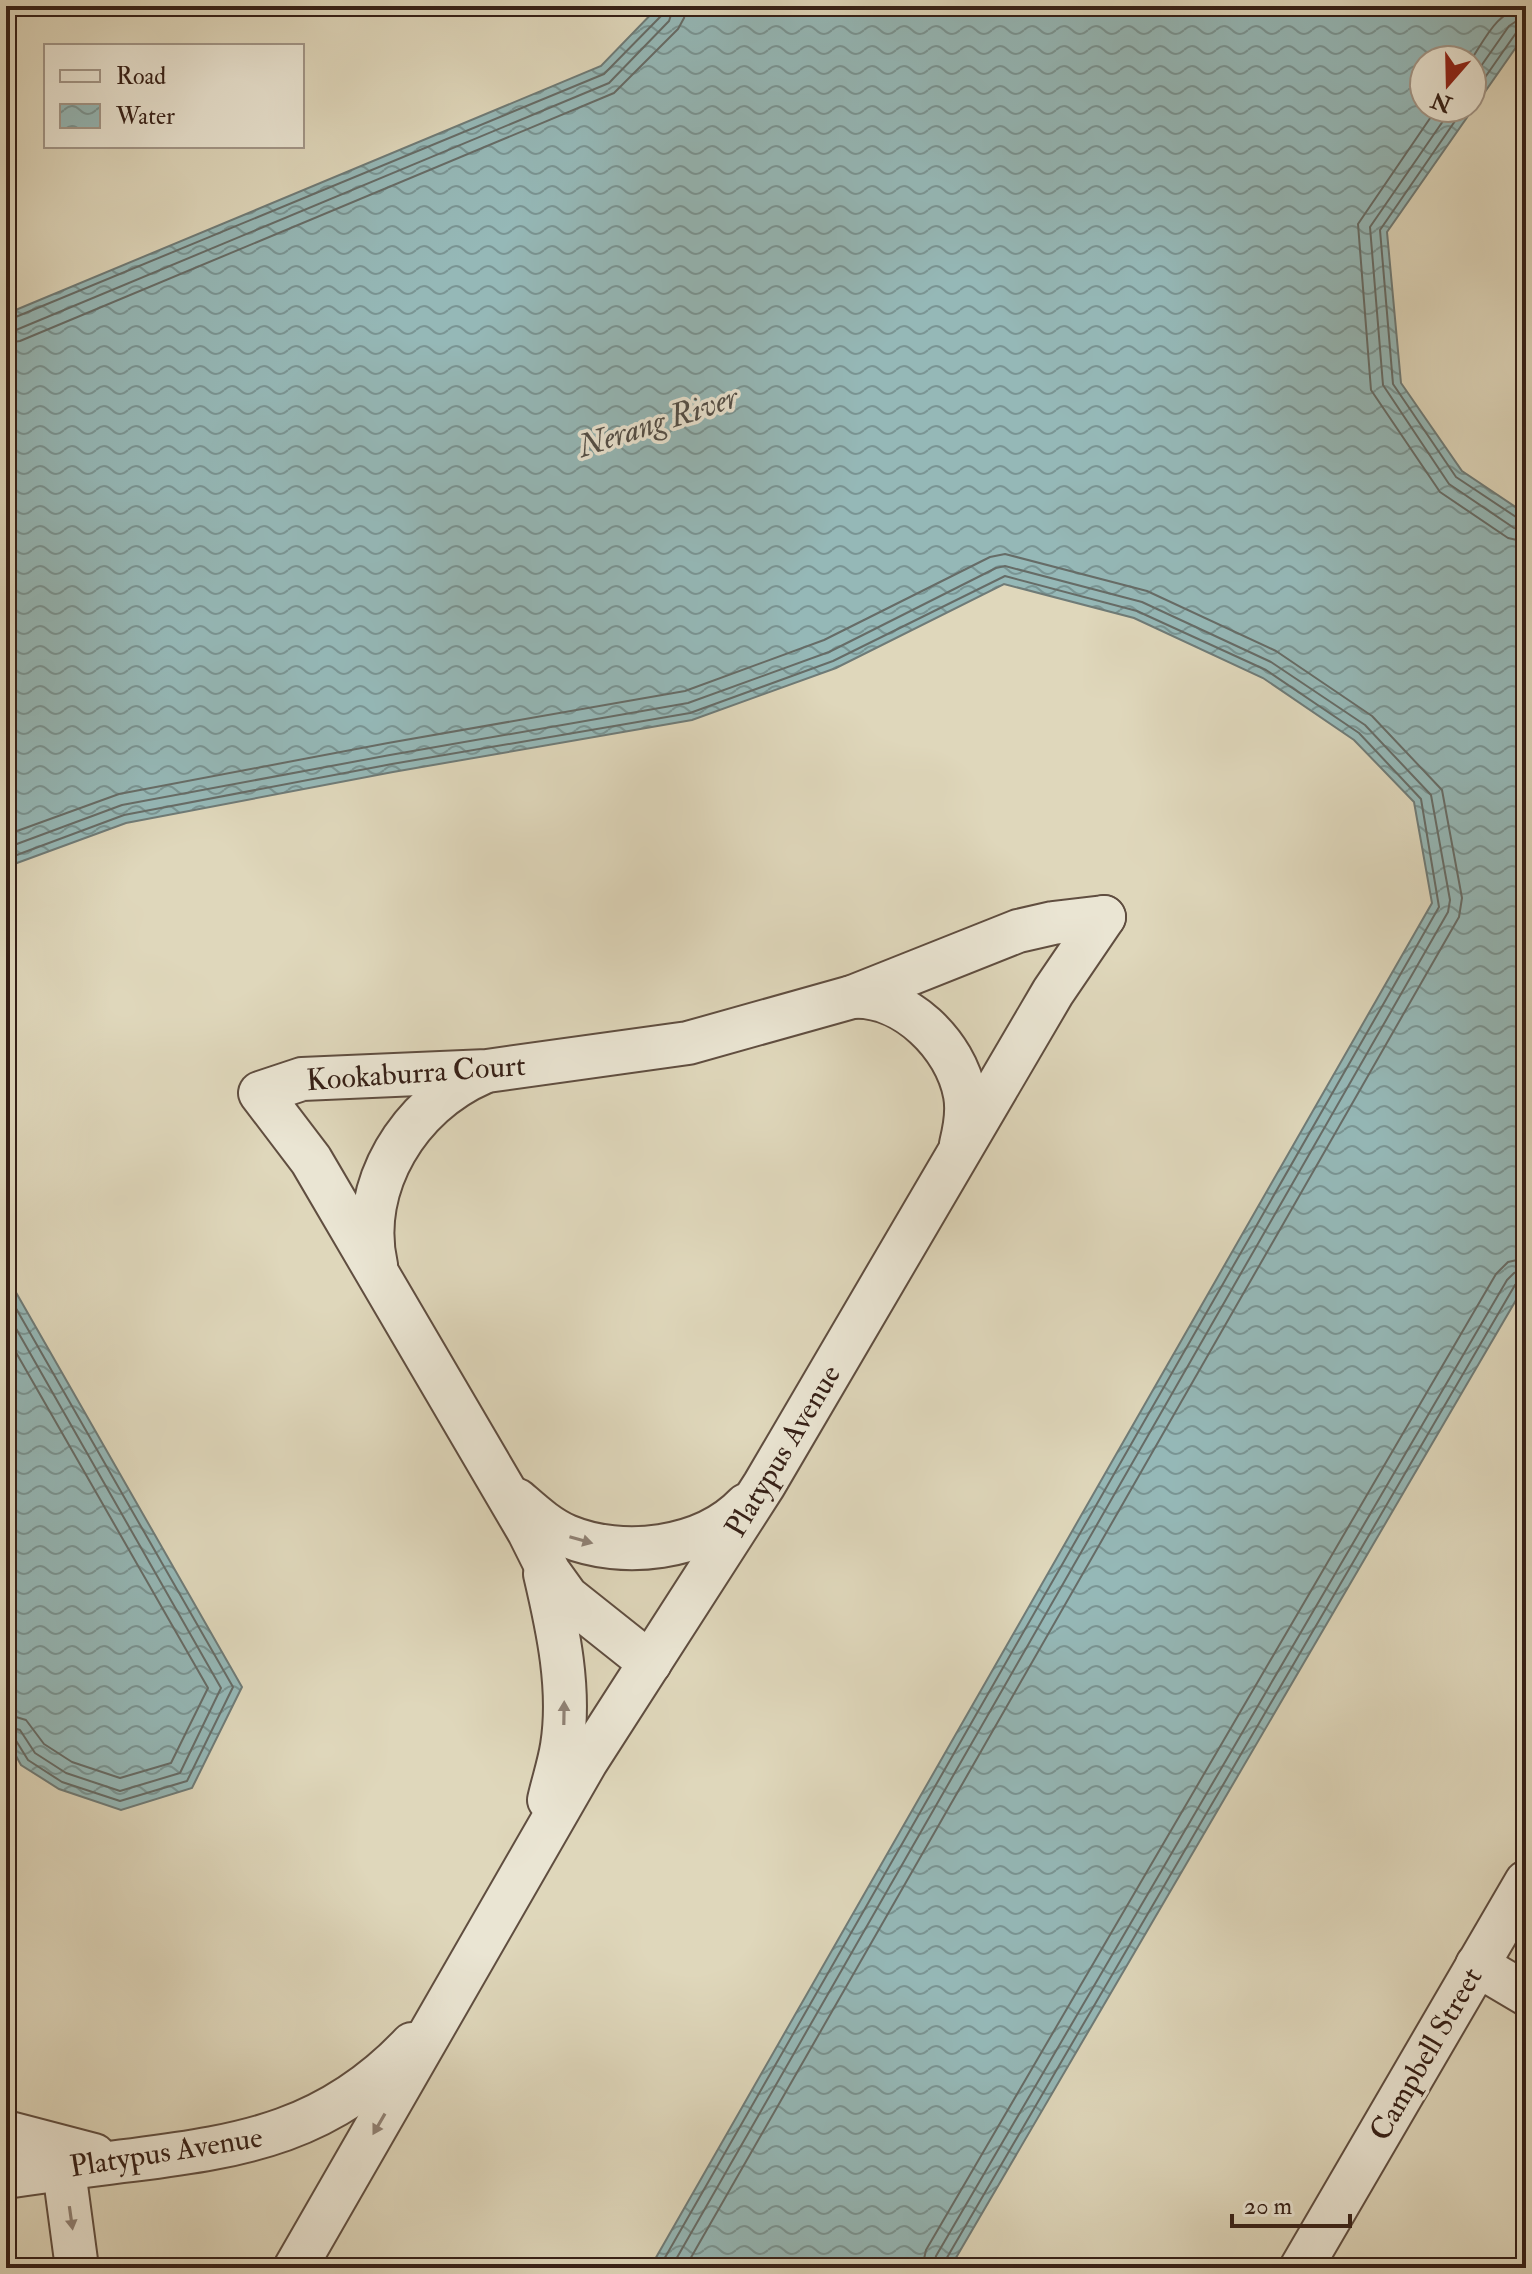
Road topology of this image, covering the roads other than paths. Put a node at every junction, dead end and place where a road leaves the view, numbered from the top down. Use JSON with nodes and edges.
{"nodes":[{"id":1,"x":1104,"y":917,"type":"joint"},
{"id":2,"x":852,"y":997,"type":"junction"},
{"id":3,"x":487,"y":1071,"type":"junction"},
{"id":4,"x":957,"y":1156,"type":"junction"},
{"id":5,"x":384,"y":1284,"type":"junction"},
{"id":6,"x":497,"y":1478,"type":"junction"},
{"id":7,"x":764,"y":1485,"type":"junction"},
{"id":8,"x":535,"y":1544,"type":"junction"},
{"id":9,"x":650,"y":1663,"type":"junction"},
{"id":10,"x":541,"y":1845,"type":"junction"},
{"id":11,"x":1526,"y":1882,"type":"edge"},
{"id":12,"x":1477,"y":1965,"type":"junction"},
{"id":13,"x":460,"y":1984,"type":"junction"},
{"id":14,"x":1526,"y":1994,"type":"edge"},
{"id":15,"x":6,"y":2132,"type":"edge"},
{"id":16,"x":62,"y":2158,"type":"junction"},
{"id":17,"x":6,"y":2177,"type":"edge"},
{"id":18,"x":77,"y":2268,"type":"edge"},
{"id":19,"x":295,"y":2268,"type":"edge"},
{"id":20,"x":1301,"y":2268,"type":"edge"}],
"edges":[{"from":1,"to":2,"type":"street","name":"Kookaburra Court"},
{"from":1,"to":4,"type":"street","name":"Platypus Avenue"},
{"from":2,"to":3,"type":"street","name":"Kookaburra Court"},
{"from":2,"to":4,"type":"street"},
{"from":3,"to":5,"type":"street"},
{"from":3,"to":5,"type":"street","name":"Kookaburra Court"},
{"from":4,"to":7,"type":"street","name":"Platypus Avenue"},
{"from":5,"to":6,"type":"street","name":"Kookaburra Court"},
{"from":6,"to":7,"type":"street","one_way":true},
{"from":6,"to":8,"type":"street","name":"Kookaburra Court"},
{"from":7,"to":9,"type":"street","name":"Platypus Avenue"},
{"from":8,"to":9,"type":"street","name":"Kookaburra Court"},
{"from":10,"to":8,"type":"street","one_way":true},
{"from":9,"to":10,"type":"street","name":"Platypus Avenue"},
{"from":10,"to":13,"type":"street","name":"Platypus Avenue"},
{"from":11,"to":12,"type":"street","name":"Campbell Street"},
{"from":12,"to":14,"type":"street"},
{"from":12,"to":20,"type":"street","name":"Campbell Street"},
{"from":13,"to":16,"type":"street","name":"Platypus Avenue"},
{"from":13,"to":19,"type":"street","name":"Platypus Avenue","one_way":true},
{"from":15,"to":16,"type":"street"},
{"from":16,"to":17,"type":"street","name":"Platypus Avenue"},
{"from":16,"to":18,"type":"street","one_way":true}]}
